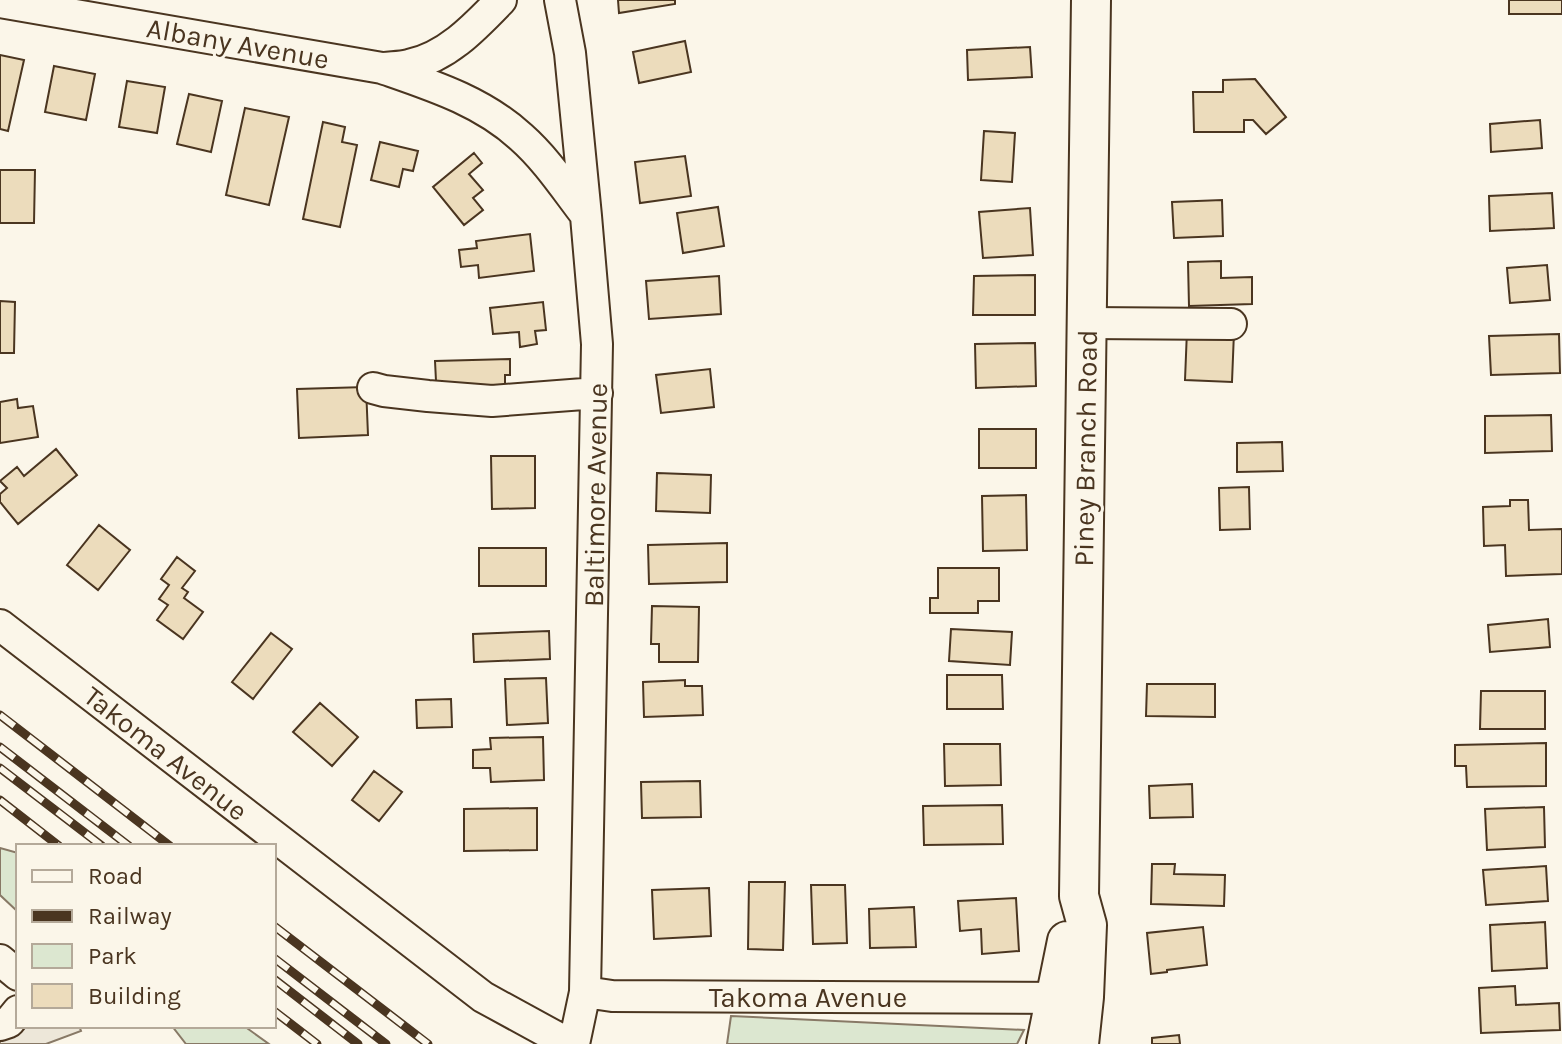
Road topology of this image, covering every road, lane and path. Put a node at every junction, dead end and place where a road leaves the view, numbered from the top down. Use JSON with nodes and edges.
{"nodes":[{"id":1,"x":501,"y":0,"type":"edge"},
{"id":2,"x":560,"y":0,"type":"edge"},
{"id":3,"x":1091,"y":0,"type":"edge"},
{"id":4,"x":0,"y":2,"type":"edge"},
{"id":5,"x":382,"y":68,"type":"junction"},
{"id":6,"x":586,"y":216,"type":"junction"},
{"id":7,"x":1087,"y":323,"type":"junction"},
{"id":8,"x":1231,"y":324,"type":"dead end"},
{"id":9,"x":373,"y":388,"type":"dead end"},
{"id":10,"x":597,"y":393,"type":"junction"},
{"id":11,"x":0,"y":625,"type":"edge"},
{"id":12,"x":0,"y":960,"type":"edge"},
{"id":13,"x":16,"y":973,"type":"edge"},
{"id":14,"x":585,"y":992,"type":"junction"},
{"id":15,"x":1070,"y":997,"type":"junction"},
{"id":16,"x":16,"y":1013,"type":"edge"},
{"id":17,"x":0,"y":1025,"type":"edge"},
{"id":18,"x":571,"y":1044,"type":"edge"},
{"id":19,"x":1046,"y":1044,"type":"edge"},
{"id":20,"x":1079,"y":1044,"type":"edge"}],
"edges":[{"from":1,"to":5,"type":"street","name":"Albany Avenue"},
{"from":2,"to":6,"type":"street","name":"Baltimore Avenue"},
{"from":3,"to":7,"type":"main road","name":"Piney Branch Road"},
{"from":4,"to":5,"type":"street","name":"Albany Avenue"},
{"from":5,"to":6,"type":"street","name":"Albany Avenue"},
{"from":6,"to":10,"type":"street","name":"Baltimore Avenue"},
{"from":7,"to":8,"type":"street"},
{"from":7,"to":15,"type":"main road","name":"Piney Branch Road"},
{"from":9,"to":10,"type":"street"},
{"from":10,"to":14,"type":"street","name":"Baltimore Avenue"},
{"from":11,"to":18,"type":"street","name":"Takoma Avenue"},
{"from":12,"to":13,"type":"street"},
{"from":14,"to":15,"type":"street","name":"Takoma Avenue"},
{"from":14,"to":18,"type":"street","name":"Takoma Avenue"},
{"from":15,"to":19,"type":"main road"},
{"from":15,"to":20,"type":"main road"},
{"from":16,"to":17,"type":"street"}]}
